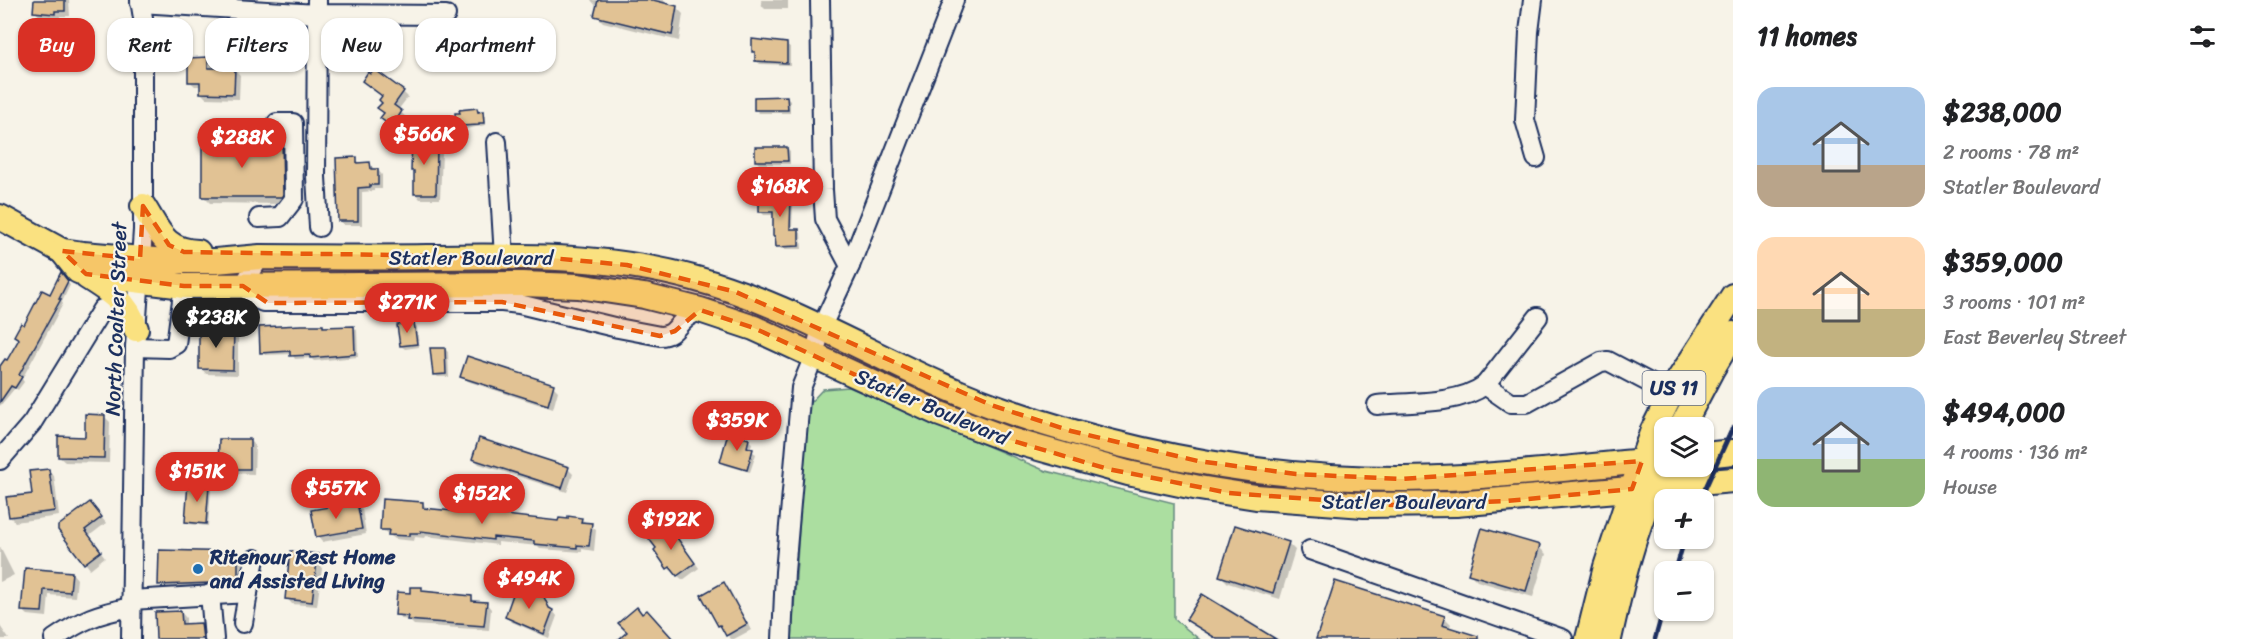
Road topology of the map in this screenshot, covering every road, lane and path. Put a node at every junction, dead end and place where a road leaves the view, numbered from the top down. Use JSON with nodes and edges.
{"nodes":[{"id":1,"x":820,"y":0,"type":"edge"},
{"id":2,"x":954,"y":0,"type":"edge"},
{"id":3,"x":1533,"y":0,"type":"edge"},
{"id":4,"x":140,"y":2,"type":"edge"},
{"id":5,"x":317,"y":7,"type":"edge"},
{"id":6,"x":446,"y":15,"type":"dead end"},
{"id":7,"x":277,"y":123,"type":"dead end"},
{"id":8,"x":498,"y":142,"type":"dead end"},
{"id":9,"x":1536,"y":158,"type":"dead end"},
{"id":10,"x":143,"y":206,"type":"junction"},
{"id":11,"x":0,"y":217,"type":"edge"},
{"id":12,"x":259,"y":218,"type":"dead end"},
{"id":13,"x":319,"y":228,"type":"dead end"},
{"id":14,"x":62,"y":251,"type":"junction"},
{"id":15,"x":260,"y":257,"type":"junction"},
{"id":16,"x":504,"y":257,"type":"junction"},
{"id":17,"x":850,"y":266,"type":"junction"},
{"id":18,"x":140,"y":270,"type":"junction"},
{"id":19,"x":78,"y":271,"type":"junction"},
{"id":20,"x":184,"y":286,"type":"junction"},
{"id":21,"x":243,"y":286,"type":"junction"},
{"id":22,"x":1733,"y":296,"type":"edge"},
{"id":23,"x":102,"y":309,"type":"dead end"},
{"id":24,"x":700,"y":310,"type":"junction"},
{"id":25,"x":1538,"y":317,"type":"dead end"},
{"id":26,"x":821,"y":328,"type":"junction"},
{"id":27,"x":1733,"y":334,"type":"edge"},
{"id":28,"x":135,"y":338,"type":"junction"},
{"id":29,"x":814,"y":356,"type":"junction"},
{"id":30,"x":1485,"y":385,"type":"junction"},
{"id":31,"x":1671,"y":394,"type":"junction"},
{"id":32,"x":1377,"y":405,"type":"dead end"},
{"id":33,"x":1660,"y":417,"type":"edge"},
{"id":34,"x":1688,"y":417,"type":"edge"},
{"id":35,"x":1733,"y":452,"type":"edge"},
{"id":36,"x":1714,"y":454,"type":"edge"},
{"id":37,"x":0,"y":460,"type":"edge"},
{"id":38,"x":1654,"y":460,"type":"edge"},
{"id":39,"x":1654,"y":466,"type":"edge"},
{"id":40,"x":1733,"y":480,"type":"edge"},
{"id":41,"x":1642,"y":489,"type":"junction"},
{"id":42,"x":1310,"y":550,"type":"dead end"},
{"id":43,"x":255,"y":559,"type":"dead end"},
{"id":44,"x":248,"y":593,"type":"junction"},
{"id":45,"x":210,"y":594,"type":"junction"},
{"id":46,"x":131,"y":603,"type":"junction"},
{"id":47,"x":243,"y":623,"type":"dead end"},
{"id":48,"x":54,"y":639,"type":"edge"},
{"id":49,"x":131,"y":639,"type":"edge"},
{"id":50,"x":214,"y":639,"type":"edge"},
{"id":51,"x":782,"y":639,"type":"edge"},
{"id":52,"x":1563,"y":639,"type":"edge"},
{"id":53,"x":1588,"y":639,"type":"edge"},
{"id":54,"x":1609,"y":639,"type":"edge"}],
"edges":[{"from":1,"to":17,"type":"street"},
{"from":2,"to":17,"type":"street"},
{"from":3,"to":9,"type":"street"},
{"from":4,"to":5,"type":"street"},
{"from":4,"to":10,"type":"street","name":"North Coalter Street"},
{"from":5,"to":6,"type":"street"},
{"from":5,"to":13,"type":"street"},
{"from":7,"to":12,"type":"street"},
{"from":8,"to":16,"type":"street"},
{"from":10,"to":15,"type":"main road"},
{"from":10,"to":18,"type":"street","name":"North Coalter Street"},
{"from":11,"to":14,"type":"main road"},
{"from":14,"to":18,"type":"main road"},
{"from":14,"to":19,"type":"main road"},
{"from":15,"to":16,"type":"main road","name":"Statler Boulevard"},
{"from":15,"to":18,"type":"main road","name":"Statler Boulevard"},
{"from":15,"to":21,"type":"street"},
{"from":16,"to":26,"type":"main road","name":"Statler Boulevard"},
{"from":17,"to":26,"type":"street"},
{"from":18,"to":19,"type":"main road"},
{"from":18,"to":20,"type":"main road","name":"Statler Boulevard"},
{"from":18,"to":28,"type":"street","name":"North Coalter Street"},
{"from":19,"to":28,"type":"main road"},
{"from":20,"to":21,"type":"main road","name":"Statler Boulevard"},
{"from":20,"to":28,"type":"street"},
{"from":21,"to":24,"type":"main road","name":"Statler Boulevard"},
{"from":21,"to":24,"type":"street"},
{"from":22,"to":31,"type":"main road","number":"US 11"},
{"from":23,"to":37,"type":"street"},
{"from":24,"to":29,"type":"main road","name":"Statler Boulevard"},
{"from":25,"to":30,"type":"street"},
{"from":26,"to":29,"type":"street"},
{"from":26,"to":38,"type":"main road","name":"Statler Boulevard"},
{"from":27,"to":34,"type":"main road","number":"US 11"},
{"from":28,"to":46,"type":"street","name":"North Coalter Street"},
{"from":29,"to":41,"type":"main road","name":"Statler Boulevard"},
{"from":29,"to":51,"type":"street"},
{"from":30,"to":31,"type":"street"},
{"from":30,"to":32,"type":"street"},
{"from":31,"to":33,"type":"main road","number":"US 11"},
{"from":35,"to":36,"type":"main road"},
{"from":39,"to":41,"type":"main road","number":"US 11"},
{"from":40,"to":41,"type":"main road","name":"Statler Boulevard"},
{"from":41,"to":53,"type":"main road","number":"US 11"},
{"from":41,"to":54,"type":"main road","number":"US 11"},
{"from":42,"to":52,"type":"street"},
{"from":43,"to":44,"type":"street"},
{"from":44,"to":45,"type":"street"},
{"from":44,"to":47,"type":"street"},
{"from":45,"to":46,"type":"street"},
{"from":45,"to":50,"type":"street"},
{"from":46,"to":48,"type":"street"},
{"from":46,"to":49,"type":"street","name":"North Coalter Street"}]}
